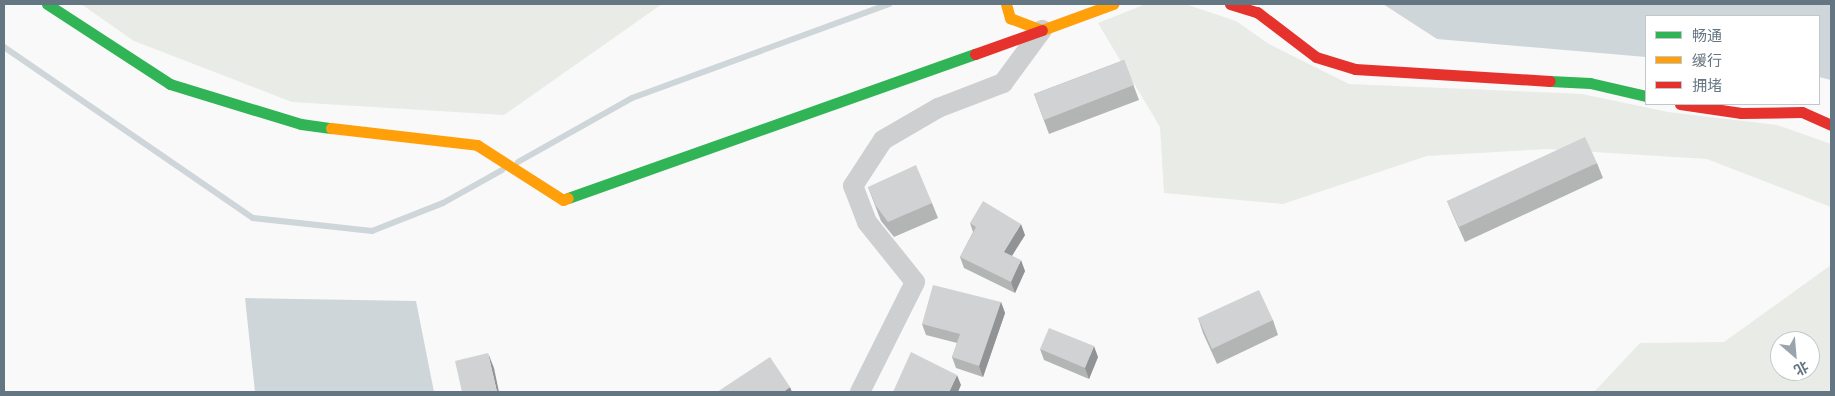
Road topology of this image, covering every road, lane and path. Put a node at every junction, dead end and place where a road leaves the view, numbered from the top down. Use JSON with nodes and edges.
{"nodes":[{"id":1,"x":47,"y":4,"type":"edge"},
{"id":2,"x":1006,"y":4,"type":"edge"},
{"id":3,"x":1113,"y":4,"type":"edge"},
{"id":4,"x":1230,"y":4,"type":"edge"},
{"id":5,"x":1042,"y":30,"type":"junction"},
{"id":6,"x":1645,"y":96,"type":"edge"},
{"id":7,"x":1687,"y":105,"type":"edge"},
{"id":8,"x":1831,"y":125,"type":"edge"},
{"id":9,"x":860,"y":392,"type":"edge"}],
"edges":[{"from":1,"to":5,"type":"street"},
{"from":2,"to":5,"type":"street"},
{"from":3,"to":5,"type":"street"},
{"from":4,"to":6,"type":"street"},
{"from":5,"to":9,"type":"street"},
{"from":7,"to":8,"type":"street"}]}
